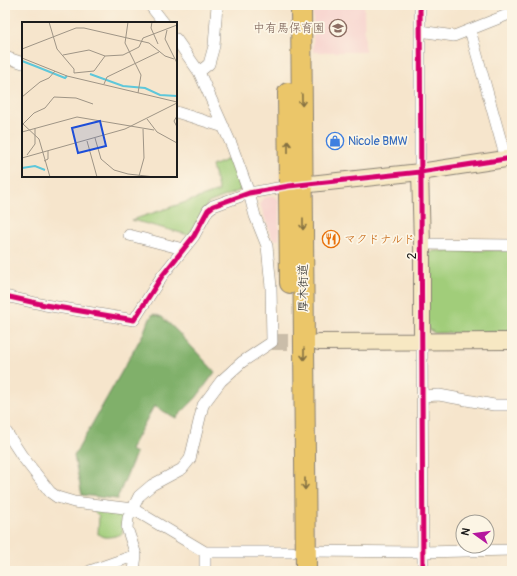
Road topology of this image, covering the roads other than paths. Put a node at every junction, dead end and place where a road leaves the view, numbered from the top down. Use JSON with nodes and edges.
{"nodes":[{"id":1,"x":150,"y":5,"type":"edge"},
{"id":2,"x":217,"y":5,"type":"edge"},
{"id":3,"x":288,"y":5,"type":"edge"},
{"id":4,"x":301,"y":5,"type":"edge"},
{"id":5,"x":420,"y":5,"type":"edge"},
{"id":6,"x":512,"y":13,"type":"edge"},
{"id":7,"x":163,"y":22,"type":"edge"},
{"id":8,"x":470,"y":30,"type":"junction"},
{"id":9,"x":420,"y":31,"type":"junction"},
{"id":10,"x":177,"y":40,"type":"edge"},
{"id":11,"x":5,"y":57,"type":"edge"},
{"id":12,"x":22,"y":63,"type":"edge"},
{"id":13,"x":199,"y":72,"type":"junction"},
{"id":14,"x":177,"y":112,"type":"edge"},
{"id":15,"x":224,"y":127,"type":"junction"},
{"id":16,"x":509,"y":158,"type":"edge"},
{"id":17,"x":420,"y":172,"type":"junction"},
{"id":18,"x":296,"y":185,"type":"junction"},
{"id":19,"x":249,"y":193,"type":"junction"},
{"id":20,"x":130,"y":235,"type":"dead end"},
{"id":21,"x":422,"y":244,"type":"junction"},
{"id":22,"x":512,"y":245,"type":"edge"},
{"id":23,"x":183,"y":250,"type":"junction"},
{"id":24,"x":5,"y":296,"type":"edge"},
{"id":25,"x":422,"y":341,"type":"junction"},
{"id":26,"x":512,"y":341,"type":"edge"},
{"id":27,"x":319,"y":342,"type":"tunnel mouth"},
{"id":28,"x":422,"y":396,"type":"junction"},
{"id":29,"x":512,"y":405,"type":"edge"},
{"id":30,"x":5,"y":430,"type":"edge"},
{"id":31,"x":133,"y":508,"type":"junction"},
{"id":32,"x":512,"y":550,"type":"edge"},
{"id":33,"x":205,"y":552,"type":"junction"},
{"id":34,"x":423,"y":552,"type":"junction"},
{"id":35,"x":136,"y":555,"type":"junction"},
{"id":36,"x":297,"y":558,"type":"edge"},
{"id":37,"x":90,"y":571,"type":"edge"},
{"id":38,"x":134,"y":571,"type":"edge"},
{"id":39,"x":205,"y":571,"type":"edge"},
{"id":40,"x":306,"y":571,"type":"edge"},
{"id":41,"x":423,"y":571,"type":"edge"}],
"edges":[{"from":1,"to":7,"type":"street"},
{"from":2,"to":13,"type":"street"},
{"from":18,"to":3,"type":"highway","name":"厚木街道","one_way":true},
{"from":4,"to":18,"type":"highway","name":"厚木街道","one_way":true},
{"from":5,"to":9,"type":"street"},
{"from":6,"to":8,"type":"street"},
{"from":8,"to":9,"type":"street"},
{"from":8,"to":16,"type":"street"},
{"from":9,"to":17,"type":"street"},
{"from":10,"to":13,"type":"street"},
{"from":11,"to":12,"type":"street"},
{"from":13,"to":15,"type":"street"},
{"from":14,"to":15,"type":"street"},
{"from":15,"to":19,"type":"street"},
{"from":16,"to":17,"type":"street"},
{"from":17,"to":18,"type":"street"},
{"from":17,"to":21,"type":"street","name":"2"},
{"from":18,"to":19,"type":"street"},
{"from":18,"to":36,"type":"highway","name":"厚木街道"},
{"from":19,"to":23,"type":"street"},
{"from":19,"to":31,"type":"street"},
{"from":20,"to":23,"type":"street"},
{"from":21,"to":22,"type":"street"},
{"from":21,"to":25,"type":"street","name":"2"},
{"from":23,"to":24,"type":"street"},
{"from":25,"to":26,"type":"street"},
{"from":25,"to":27,"type":"street"},
{"from":25,"to":28,"type":"street"},
{"from":28,"to":29,"type":"street"},
{"from":28,"to":34,"type":"street"},
{"from":30,"to":31,"type":"street"},
{"from":31,"to":33,"type":"street"},
{"from":31,"to":35,"type":"street"},
{"from":32,"to":34,"type":"street"},
{"from":33,"to":36,"type":"street"},
{"from":33,"to":39,"type":"street"},
{"from":34,"to":36,"type":"street"},
{"from":34,"to":41,"type":"street"},
{"from":35,"to":37,"type":"street"},
{"from":35,"to":38,"type":"street"},
{"from":36,"to":40,"type":"highway","name":"厚木街道"}]}
